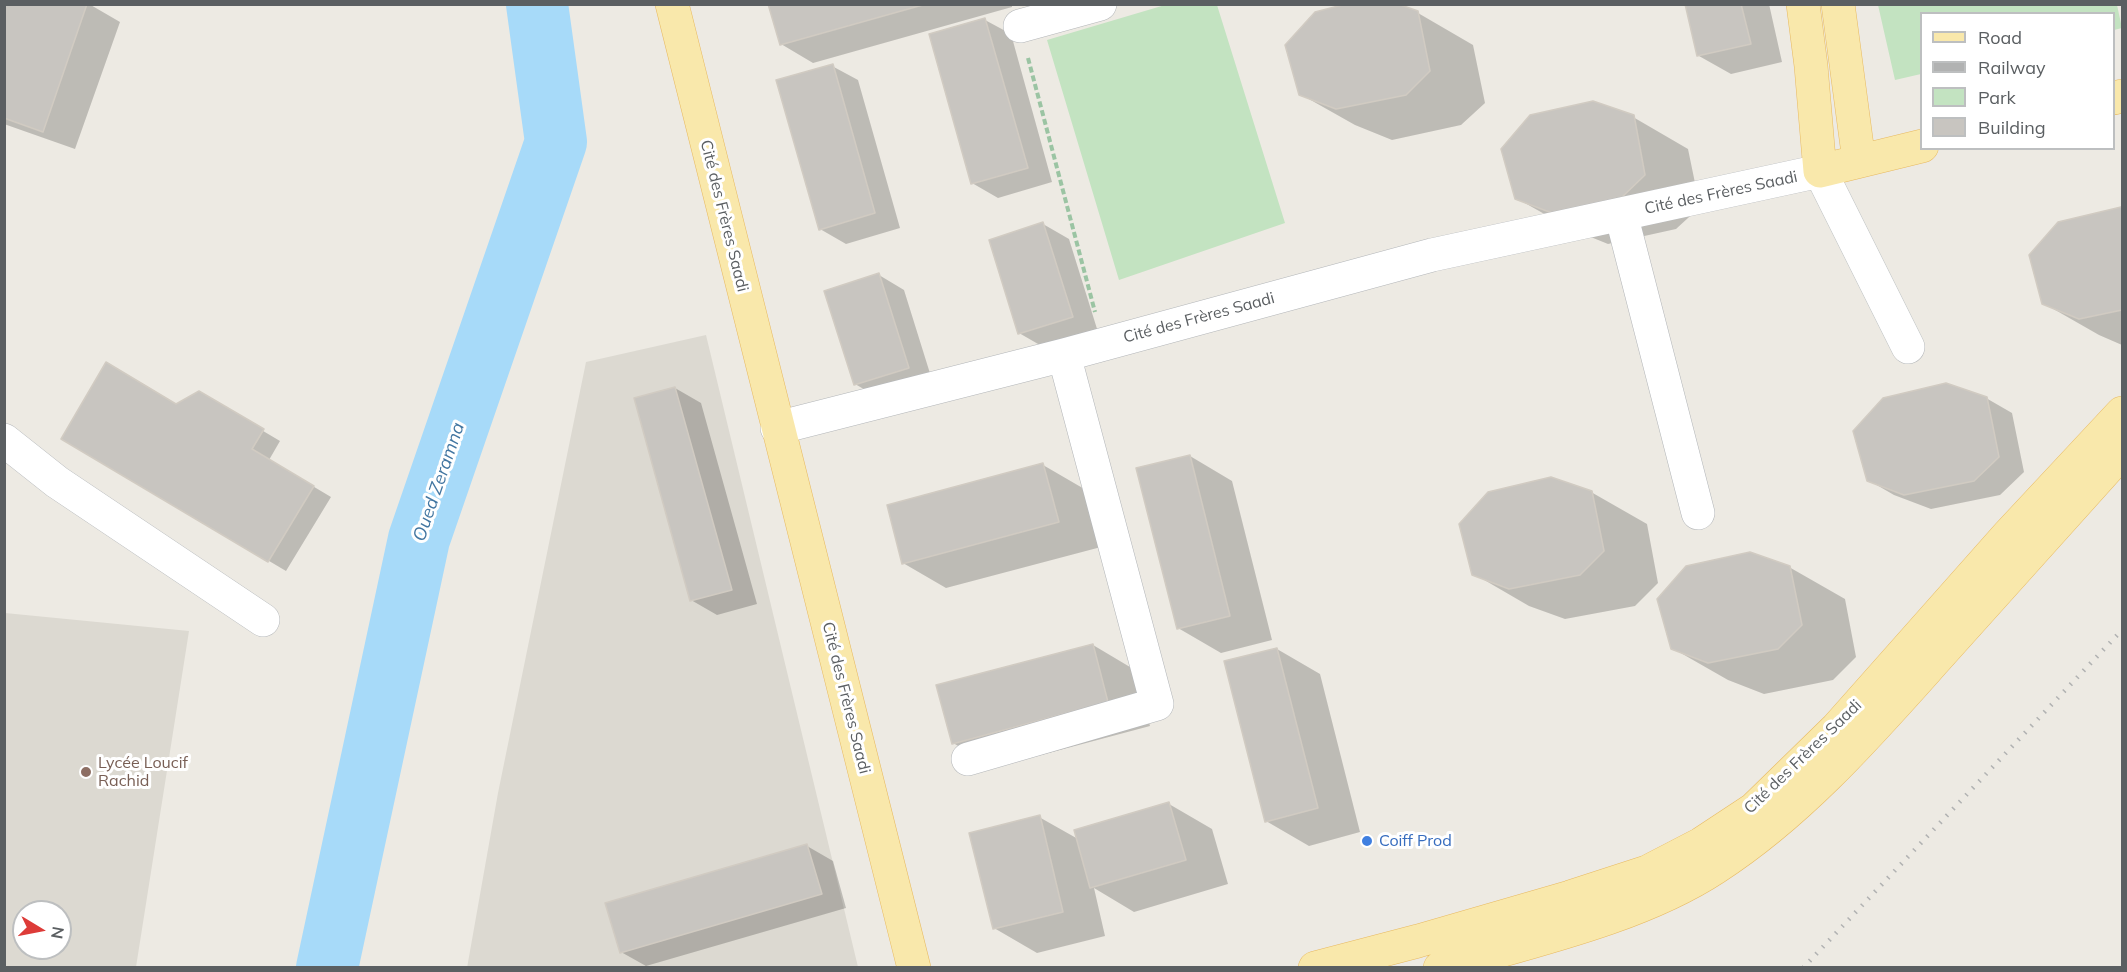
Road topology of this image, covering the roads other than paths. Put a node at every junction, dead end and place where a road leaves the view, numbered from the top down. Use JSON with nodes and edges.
{"nodes":[{"id":1,"x":672,"y":4,"type":"edge"},
{"id":2,"x":1100,"y":4,"type":"edge"},
{"id":3,"x":1803,"y":4,"type":"edge"},
{"id":4,"x":1838,"y":4,"type":"edge"},
{"id":5,"x":1020,"y":26,"type":"road end"},
{"id":6,"x":1920,"y":146,"type":"edge"},
{"id":7,"x":1859,"y":161,"type":"junction"},
{"id":8,"x":1820,"y":171,"type":"junction"},
{"id":9,"x":1621,"y":214,"type":"junction"},
{"id":10,"x":1908,"y":347,"type":"dead end"},
{"id":11,"x":1064,"y":355,"type":"junction"},
{"id":12,"x":2122,"y":413,"type":"edge"},
{"id":13,"x":777,"y":428,"type":"junction"},
{"id":14,"x":4,"y":440,"type":"edge"},
{"id":15,"x":2122,"y":452,"type":"edge"},
{"id":16,"x":1698,"y":513,"type":"dead end"},
{"id":17,"x":263,"y":620,"type":"dead end"},
{"id":18,"x":968,"y":759,"type":"dead end"},
{"id":19,"x":1484,"y":961,"type":"edge"},
{"id":20,"x":914,"y":968,"type":"edge"},
{"id":21,"x":1315,"y":968,"type":"edge"},
{"id":22,"x":1440,"y":968,"type":"edge"}],
"edges":[{"from":1,"to":13,"type":"main road","name":"Cité des Frères Saadi"},
{"from":2,"to":5,"type":"street"},
{"from":3,"to":8,"type":"main road","name":"Cité des Frères Saadi"},
{"from":4,"to":7,"type":"main road"},
{"from":6,"to":7,"type":"main road","name":"Cité des Frères Saadi"},
{"from":7,"to":8,"type":"main road","name":"Cité des Frères Saadi"},
{"from":8,"to":9,"type":"street","name":"Cité des Frères Saadi"},
{"from":8,"to":10,"type":"street","name":"Cité des Frères Saadi"},
{"from":9,"to":11,"type":"street","name":"Cité des Frères Saadi"},
{"from":9,"to":16,"type":"street","name":"Cité des Frères Saadi"},
{"from":11,"to":13,"type":"street","name":"Cité des Frères Saadi"},
{"from":11,"to":18,"type":"street"},
{"from":12,"to":21,"type":"main road","name":"Cité des Frères Saadi"},
{"from":13,"to":20,"type":"main road","name":"Cité des Frères Saadi"},
{"from":14,"to":17,"type":"street"},
{"from":15,"to":19,"type":"main road","name":"Cité des Frères Saadi"},
{"from":19,"to":22,"type":"main road","name":"Cité des Frères Saadi"}]}
